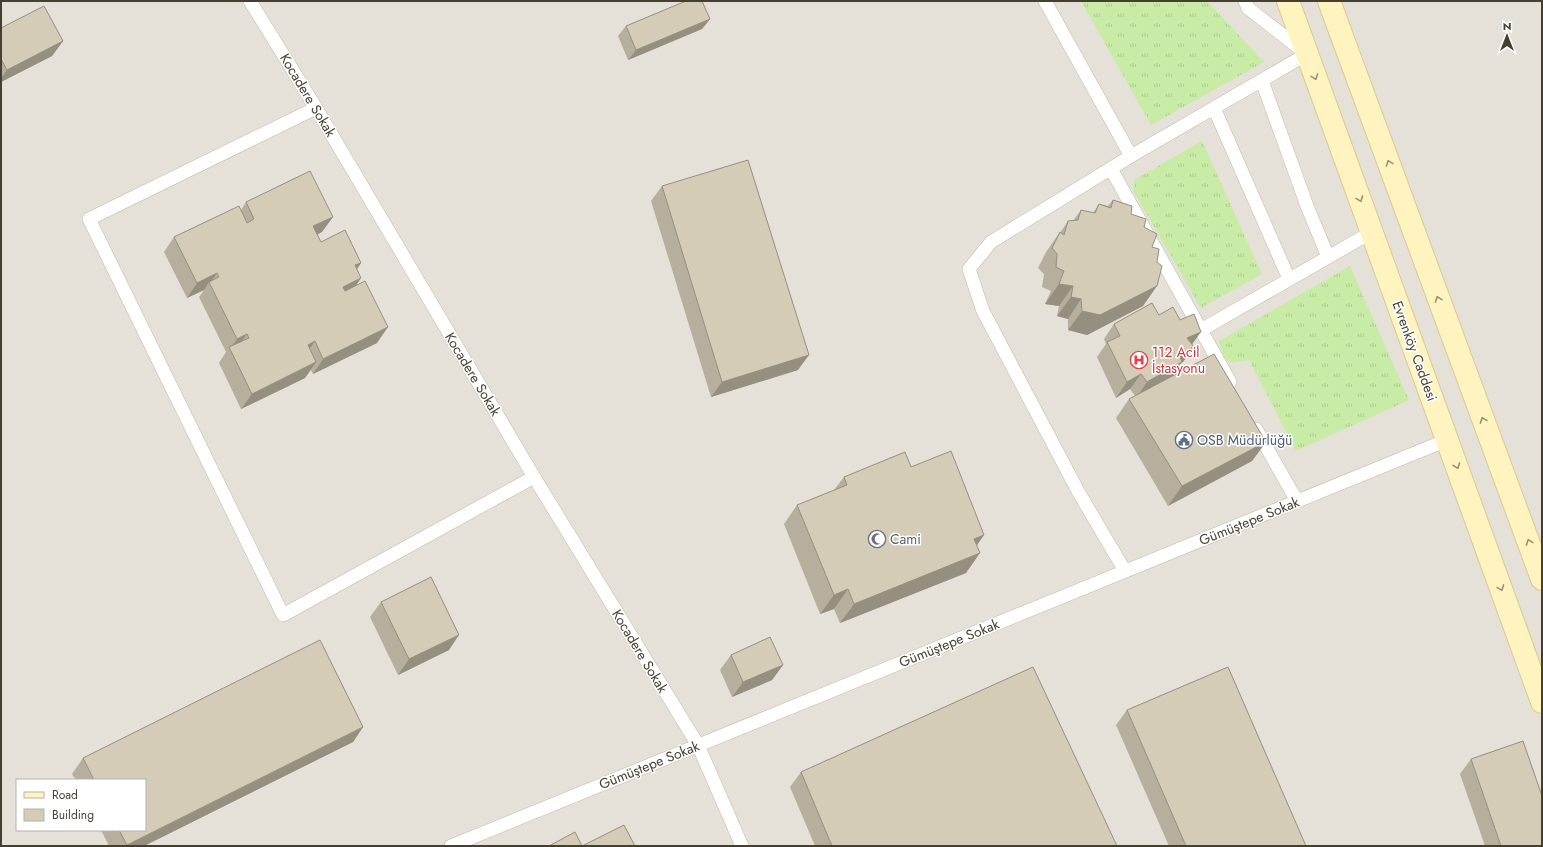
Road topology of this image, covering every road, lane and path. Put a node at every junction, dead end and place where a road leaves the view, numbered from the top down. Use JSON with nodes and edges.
{"nodes":[{"id":1,"x":250,"y":1,"type":"edge"},
{"id":2,"x":1045,"y":1,"type":"edge"},
{"id":3,"x":1245,"y":1,"type":"edge"},
{"id":4,"x":1288,"y":1,"type":"edge"},
{"id":5,"x":1328,"y":1,"type":"edge"},
{"id":6,"x":1307,"y":54,"type":"junction"},
{"id":7,"x":1262,"y":80,"type":"junction"},
{"id":8,"x":316,"y":108,"type":"junction"},
{"id":9,"x":1214,"y":108,"type":"junction"},
{"id":10,"x":1131,"y":156,"type":"junction"},
{"id":11,"x":1111,"y":169,"type":"junction"},
{"id":12,"x":1372,"y":232,"type":"junction"},
{"id":13,"x":1328,"y":257,"type":"junction"},
{"id":14,"x":1289,"y":279,"type":"junction"},
{"id":15,"x":1201,"y":330,"type":"junction"},
{"id":16,"x":1235,"y":391,"type":"edge"},
{"id":17,"x":1251,"y":419,"type":"edge"},
{"id":18,"x":1447,"y":440,"type":"junction"},
{"id":19,"x":534,"y":477,"type":"junction"},
{"id":20,"x":1297,"y":501,"type":"junction"},
{"id":21,"x":1125,"y":571,"type":"junction"},
{"id":22,"x":1541,"y":571,"type":"edge"},
{"id":23,"x":1542,"y":702,"type":"edge"},
{"id":24,"x":698,"y":745,"type":"junction"},
{"id":25,"x":451,"y":846,"type":"edge"},
{"id":26,"x":742,"y":846,"type":"edge"}],
"edges":[{"from":1,"to":8,"type":"lane","name":"Kocadere Sokak"},
{"from":2,"to":10,"type":"lane"},
{"from":3,"to":6,"type":"lane"},
{"from":4,"to":6,"type":"main road","name":"Evrenköy Caddesi"},
{"from":22,"to":5,"type":"main road","one_way":true},
{"from":6,"to":7,"type":"lane"},
{"from":6,"to":12,"type":"main road","name":"Evrenköy Caddesi","one_way":true},
{"from":7,"to":9,"type":"lane"},
{"from":7,"to":13,"type":"lane"},
{"from":8,"to":19,"type":"lane","name":"Kocadere Sokak"},
{"from":8,"to":19,"type":"lane"},
{"from":9,"to":10,"type":"lane"},
{"from":9,"to":14,"type":"lane"},
{"from":10,"to":11,"type":"lane"},
{"from":11,"to":15,"type":"lane"},
{"from":11,"to":21,"type":"lane"},
{"from":12,"to":13,"type":"lane"},
{"from":12,"to":18,"type":"main road","name":"Evrenköy Caddesi"},
{"from":13,"to":14,"type":"lane"},
{"from":14,"to":15,"type":"lane"},
{"from":15,"to":16,"type":"lane"},
{"from":17,"to":20,"type":"lane"},
{"from":18,"to":20,"type":"lane","name":"Gümüştepe Sokak"},
{"from":18,"to":23,"type":"main road","name":"Evrenköy Caddesi","one_way":true},
{"from":19,"to":24,"type":"lane","name":"Kocadere Sokak"},
{"from":20,"to":21,"type":"lane","name":"Gümüştepe Sokak"},
{"from":21,"to":24,"type":"lane","name":"Gümüştepe Sokak"},
{"from":24,"to":25,"type":"lane","name":"Gümüştepe Sokak"},
{"from":24,"to":26,"type":"lane","name":"Kocadere Sokak"}]}
